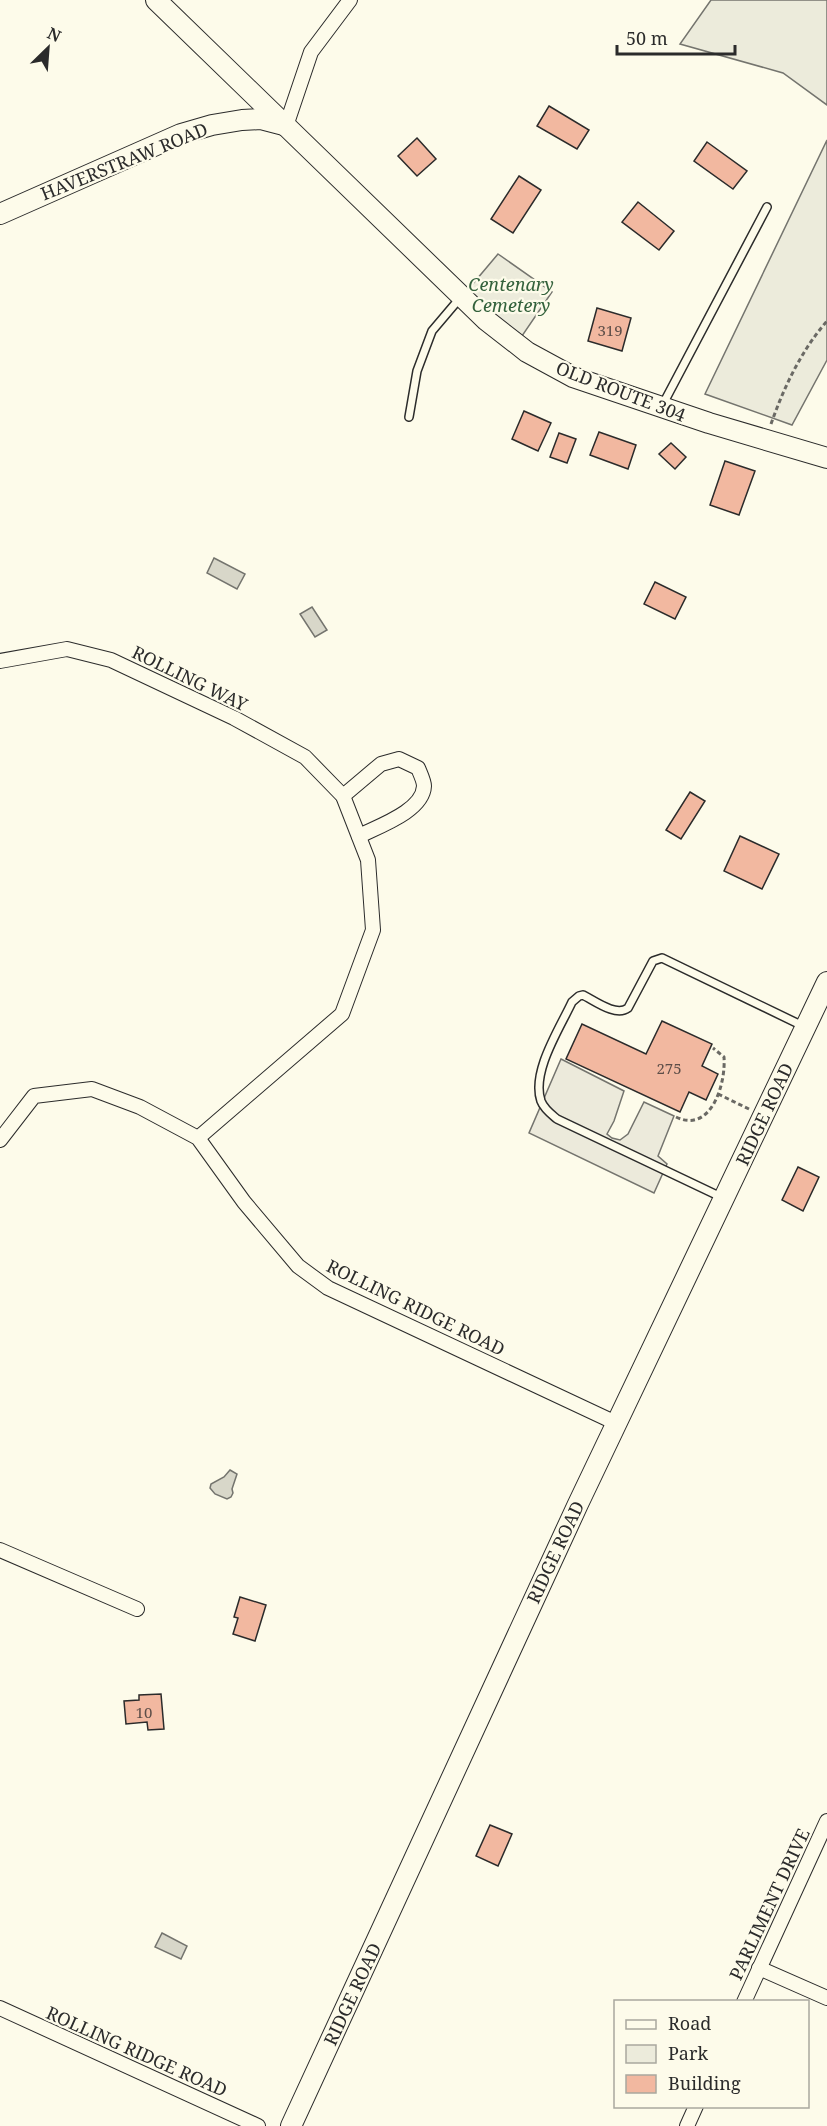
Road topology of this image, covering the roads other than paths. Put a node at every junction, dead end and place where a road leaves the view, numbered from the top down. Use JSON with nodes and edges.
{"nodes":[{"id":1,"x":156,"y":0,"type":"edge"},
{"id":2,"x":350,"y":0,"type":"edge"},
{"id":3,"x":286,"y":126,"type":"junction"},
{"id":4,"x":767,"y":207,"type":"dead end"},
{"id":5,"x":0,"y":214,"type":"edge"},
{"id":6,"x":462,"y":296,"type":"junction"},
{"id":7,"x":661,"y":408,"type":"junction"},
{"id":8,"x":409,"y":417,"type":"dead end"},
{"id":9,"x":827,"y":458,"type":"edge"},
{"id":10,"x":0,"y":661,"type":"edge"},
{"id":11,"x":343,"y":796,"type":"junction"},
{"id":12,"x":359,"y":837,"type":"junction"},
{"id":13,"x":827,"y":982,"type":"edge"},
{"id":14,"x":806,"y":1027,"type":"junction"},
{"id":15,"x":198,"y":1138,"type":"junction"},
{"id":16,"x":0,"y":1140,"type":"edge"},
{"id":17,"x":724,"y":1199,"type":"junction"},
{"id":18,"x":616,"y":1423,"type":"junction"},
{"id":19,"x":0,"y":1550,"type":"edge"},
{"id":20,"x":137,"y":1609,"type":"dead end"},
{"id":21,"x":827,"y":1821,"type":"edge"},
{"id":22,"x":759,"y":1968,"type":"junction"},
{"id":23,"x":827,"y":1998,"type":"edge"},
{"id":24,"x":744,"y":2000,"type":"edge"},
{"id":25,"x":0,"y":2008,"type":"edge"},
{"id":26,"x":695,"y":2108,"type":"edge"},
{"id":27,"x":258,"y":2126,"type":"edge"},
{"id":28,"x":291,"y":2126,"type":"edge"},
{"id":29,"x":687,"y":2126,"type":"edge"}],
"edges":[{"from":1,"to":3,"type":"street","name":"OLD ROUTE 304"},
{"from":2,"to":3,"type":"street"},
{"from":3,"to":5,"type":"street","name":"HAVERSTRAW ROAD"},
{"from":3,"to":6,"type":"street","name":"OLD ROUTE 304"},
{"from":4,"to":7,"type":"lane"},
{"from":6,"to":7,"type":"street","name":"OLD ROUTE 304"},
{"from":6,"to":8,"type":"lane"},
{"from":7,"to":9,"type":"street","name":"OLD ROUTE 304"},
{"from":10,"to":11,"type":"street","name":"ROLLING WAY"},
{"from":11,"to":12,"type":"street","name":"ROLLING WAY"},
{"from":11,"to":12,"type":"street"},
{"from":12,"to":15,"type":"street","name":"ROLLING WAY"},
{"from":13,"to":14,"type":"street","name":"RIDGE ROAD"},
{"from":14,"to":17,"type":"street","name":"RIDGE ROAD"},
{"from":14,"to":17,"type":"lane"},
{"from":15,"to":16,"type":"street","name":"ROLLING RIDGE ROAD"},
{"from":15,"to":18,"type":"street","name":"ROLLING RIDGE ROAD"},
{"from":17,"to":18,"type":"street","name":"RIDGE ROAD"},
{"from":18,"to":28,"type":"street","name":"RIDGE ROAD"},
{"from":19,"to":20,"type":"street"},
{"from":21,"to":22,"type":"street","name":"PARLIMENT DRIVE"},
{"from":22,"to":23,"type":"street"},
{"from":22,"to":24,"type":"street","name":"PARLIMENT DRIVE"},
{"from":25,"to":27,"type":"street","name":"ROLLING RIDGE ROAD"},
{"from":26,"to":29,"type":"street"}]}
